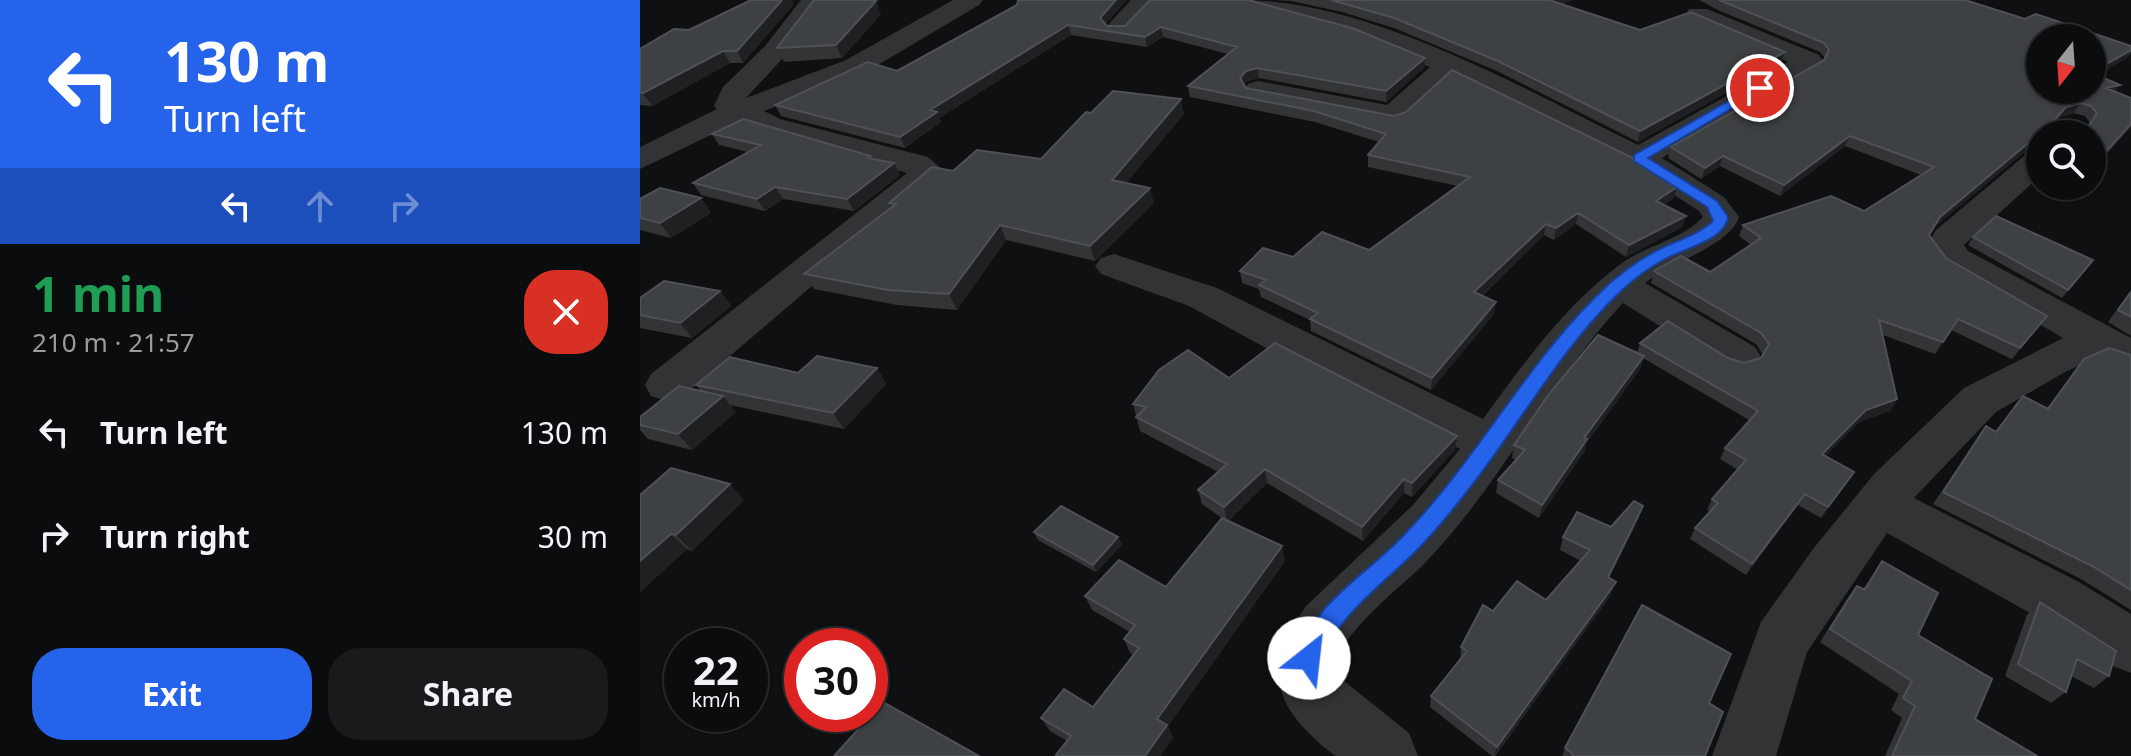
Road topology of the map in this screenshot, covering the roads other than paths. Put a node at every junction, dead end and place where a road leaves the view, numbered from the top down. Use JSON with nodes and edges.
{"nodes":[{"id":1,"x":814,"y":0,"type":"edge"},
{"id":2,"x":971,"y":0,"type":"edge"},
{"id":3,"x":1145,"y":0,"type":"edge"},
{"id":4,"x":1252,"y":0,"type":"edge"},
{"id":5,"x":1698,"y":14,"type":"edge"},
{"id":6,"x":1118,"y":28,"type":"edge"},
{"id":7,"x":1448,"y":65,"type":"junction"},
{"id":8,"x":1258,"y":90,"type":"edge"},
{"id":9,"x":735,"y":112,"type":"junction"},
{"id":10,"x":1639,"y":158,"type":"junction"},
{"id":11,"x":640,"y":159,"type":"edge"},
{"id":12,"x":2026,"y":171,"type":"edge"},
{"id":13,"x":1114,"y":266,"type":"dead end"},
{"id":14,"x":1618,"y":285,"type":"junction"},
{"id":15,"x":2114,"y":347,"type":"edge"},
{"id":16,"x":1740,"y":357,"type":"dead end"},
{"id":17,"x":667,"y":385,"type":"dead end"},
{"id":18,"x":1491,"y":443,"type":"junction"},
{"id":19,"x":1880,"y":504,"type":"junction"},
{"id":20,"x":2131,"y":646,"type":"edge"},
{"id":21,"x":1386,"y":756,"type":"edge"},
{"id":22,"x":1744,"y":756,"type":"edge"}],
"edges":[{"from":1,"to":9,"type":"street"},
{"from":2,"to":9,"type":"street"},
{"from":3,"to":6,"type":"street"},
{"from":4,"to":7,"type":"street"},
{"from":5,"to":10,"type":"street"},
{"from":7,"to":8,"type":"street"},
{"from":7,"to":10,"type":"street"},
{"from":9,"to":11,"type":"street"},
{"from":9,"to":17,"type":"street"},
{"from":10,"to":14,"type":"street"},
{"from":12,"to":15,"type":"street"},
{"from":13,"to":18,"type":"street"},
{"from":14,"to":16,"type":"street"},
{"from":14,"to":18,"type":"street"},
{"from":15,"to":19,"type":"street"},
{"from":18,"to":21,"type":"street"},
{"from":19,"to":20,"type":"street"},
{"from":19,"to":22,"type":"street"}]}
